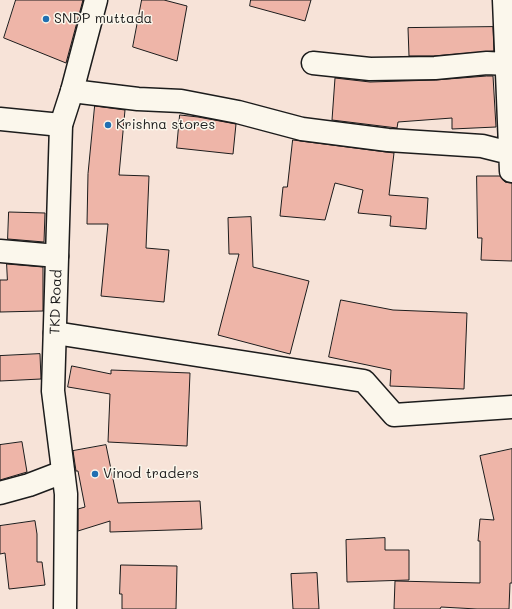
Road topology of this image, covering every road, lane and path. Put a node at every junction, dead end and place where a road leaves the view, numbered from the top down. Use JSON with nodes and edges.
{"nodes":[{"id":1,"x":96,"y":0,"type":"edge"},
{"id":2,"x":504,"y":0,"type":"edge"},
{"id":3,"x":313,"y":63,"type":"dead end"},
{"id":4,"x":507,"y":64,"type":"junction"},
{"id":5,"x":72,"y":91,"type":"junction"},
{"id":6,"x":0,"y":119,"type":"edge"},
{"id":7,"x":60,"y":125,"type":"junction"},
{"id":8,"x":511,"y":162,"type":"edge"},
{"id":9,"x":0,"y":251,"type":"edge"},
{"id":10,"x":57,"y":256,"type":"junction"},
{"id":11,"x":55,"y":333,"type":"junction"},
{"id":12,"x":512,"y":407,"type":"edge"},
{"id":13,"x":63,"y":472,"type":"junction"},
{"id":14,"x":0,"y":493,"type":"edge"},
{"id":15,"x":64,"y":609,"type":"edge"}],
"edges":[{"from":1,"to":5,"type":"street","name":"TKD Road"},
{"from":2,"to":4,"type":"street"},
{"from":3,"to":4,"type":"street"},
{"from":4,"to":8,"type":"street"},
{"from":5,"to":7,"type":"street","name":"TKD Road"},
{"from":5,"to":8,"type":"street"},
{"from":6,"to":7,"type":"street"},
{"from":7,"to":10,"type":"street","name":"TKD Road"},
{"from":9,"to":10,"type":"street"},
{"from":10,"to":11,"type":"street","name":"TKD Road"},
{"from":11,"to":12,"type":"street"},
{"from":11,"to":13,"type":"street","name":"TKD Road"},
{"from":13,"to":14,"type":"street"},
{"from":13,"to":15,"type":"street","name":"TKD Road"}]}
